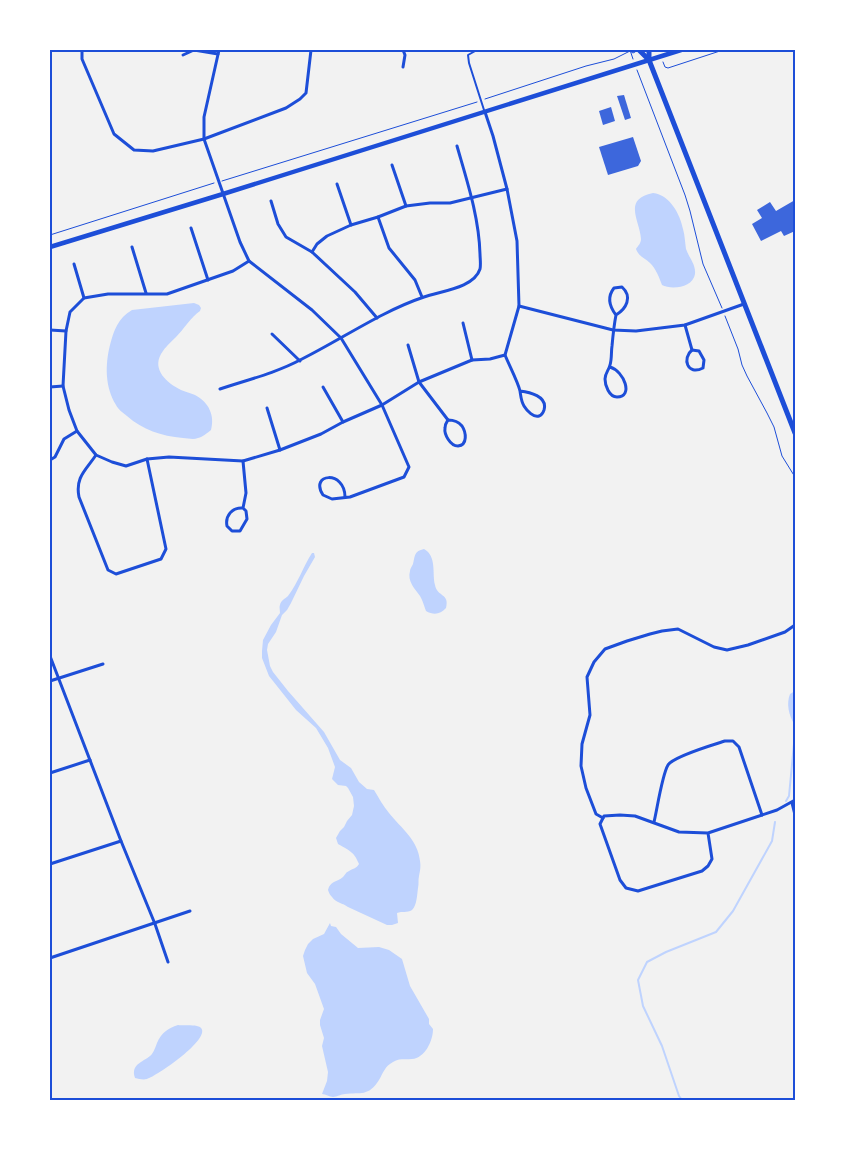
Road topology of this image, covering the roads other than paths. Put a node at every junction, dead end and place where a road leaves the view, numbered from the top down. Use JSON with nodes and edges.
{"nodes":[{"id":1,"x":82,"y":50,"type":"edge"},
{"id":2,"x":311,"y":50,"type":"edge"},
{"id":3,"x":403,"y":50,"type":"edge"},
{"id":4,"x":477,"y":50,"type":"edge"},
{"id":5,"x":639,"y":50,"type":"edge"},
{"id":6,"x":649,"y":50,"type":"edge"},
{"id":7,"x":681,"y":50,"type":"edge"},
{"id":8,"x":218,"y":52,"type":"edge"},
{"id":9,"x":183,"y":55,"type":"dead end"},
{"id":10,"x":649,"y":60,"type":"junction"},
{"id":11,"x":403,"y":67,"type":"dead end"},
{"id":12,"x":485,"y":112,"type":"junction"},
{"id":13,"x":204,"y":138,"type":"junction"},
{"id":14,"x":458,"y":146,"type":"dead end"},
{"id":15,"x":392,"y":165,"type":"dead end"},
{"id":16,"x":337,"y":184,"type":"dead end"},
{"id":17,"x":507,"y":189,"type":"junction"},
{"id":18,"x":223,"y":194,"type":"junction"},
{"id":19,"x":472,"y":198,"type":"junction"},
{"id":20,"x":271,"y":202,"type":"dead end"},
{"id":21,"x":406,"y":206,"type":"junction"},
{"id":22,"x":378,"y":217,"type":"junction"},
{"id":23,"x":351,"y":225,"type":"junction"},
{"id":24,"x":191,"y":228,"type":"dead end"},
{"id":25,"x":50,"y":247,"type":"edge"},
{"id":26,"x":132,"y":247,"type":"dead end"},
{"id":27,"x":312,"y":252,"type":"junction"},
{"id":28,"x":249,"y":261,"type":"junction"},
{"id":29,"x":74,"y":264,"type":"dead end"},
{"id":30,"x":208,"y":280,"type":"junction"},
{"id":31,"x":146,"y":293,"type":"junction"},
{"id":32,"x":422,"y":297,"type":"junction"},
{"id":33,"x":84,"y":298,"type":"junction"},
{"id":34,"x":744,"y":304,"type":"junction"},
{"id":35,"x":519,"y":306,"type":"junction"},
{"id":36,"x":616,"y":315,"type":"junction"},
{"id":37,"x":377,"y":318,"type":"junction"},
{"id":38,"x":463,"y":323,"type":"dead end"},
{"id":39,"x":685,"y":325,"type":"junction"},
{"id":40,"x":50,"y":330,"type":"edge"},
{"id":41,"x":613,"y":330,"type":"junction"},
{"id":42,"x":66,"y":331,"type":"junction"},
{"id":43,"x":272,"y":334,"type":"dead end"},
{"id":44,"x":341,"y":338,"type":"junction"},
{"id":45,"x":408,"y":345,"type":"dead end"},
{"id":46,"x":692,"y":350,"type":"junction"},
{"id":47,"x":505,"y":355,"type":"junction"},
{"id":48,"x":300,"y":360,"type":"junction"},
{"id":49,"x":472,"y":360,"type":"junction"},
{"id":50,"x":610,"y":367,"type":"junction"},
{"id":51,"x":419,"y":382,"type":"junction"},
{"id":52,"x":63,"y":386,"type":"junction"},
{"id":53,"x":50,"y":387,"type":"edge"},
{"id":54,"x":323,"y":387,"type":"dead end"},
{"id":55,"x":220,"y":389,"type":"dead end"},
{"id":56,"x":520,"y":391,"type":"junction"},
{"id":57,"x":382,"y":405,"type":"junction"},
{"id":58,"x":267,"y":408,"type":"dead end"},
{"id":59,"x":448,"y":420,"type":"junction"},
{"id":60,"x":343,"y":422,"type":"junction"},
{"id":61,"x":77,"y":431,"type":"junction"},
{"id":62,"x":795,"y":433,"type":"edge"},
{"id":63,"x":280,"y":450,"type":"junction"},
{"id":64,"x":96,"y":454,"type":"junction"},
{"id":65,"x":147,"y":459,"type":"junction"},
{"id":66,"x":50,"y":460,"type":"edge"},
{"id":67,"x":243,"y":461,"type":"junction"},
{"id":68,"x":345,"y":497,"type":"junction"},
{"id":69,"x":243,"y":508,"type":"junction"},
{"id":70,"x":795,"y":625,"type":"edge"},
{"id":71,"x":50,"y":656,"type":"edge"},
{"id":72,"x":103,"y":664,"type":"dead end"},
{"id":73,"x":59,"y":679,"type":"junction"},
{"id":74,"x":50,"y":682,"type":"edge"},
{"id":75,"x":90,"y":760,"type":"junction"},
{"id":76,"x":50,"y":773,"type":"edge"},
{"id":77,"x":794,"y":802,"type":"edge"},
{"id":78,"x":762,"y":814,"type":"junction"},
{"id":79,"x":795,"y":815,"type":"edge"},
{"id":80,"x":603,"y":817,"type":"junction"},
{"id":81,"x":654,"y":822,"type":"junction"},
{"id":82,"x":708,"y":833,"type":"junction"},
{"id":83,"x":121,"y":841,"type":"junction"},
{"id":84,"x":50,"y":864,"type":"edge"},
{"id":85,"x":190,"y":911,"type":"dead end"},
{"id":86,"x":154,"y":924,"type":"junction"},
{"id":87,"x":50,"y":958,"type":"edge"},
{"id":88,"x":168,"y":962,"type":"dead end"}],
"edges":[{"from":1,"to":13,"type":"street"},
{"from":2,"to":13,"type":"street"},
{"from":3,"to":11,"type":"street"},
{"from":4,"to":12,"type":"lane"},
{"from":5,"to":10,"type":"main road"},
{"from":6,"to":10,"type":"main road"},
{"from":7,"to":10,"type":"street"},
{"from":8,"to":9,"type":"street"},
{"from":8,"to":13,"type":"street"},
{"from":10,"to":12,"type":"street"},
{"from":10,"to":34,"type":"main road"},
{"from":12,"to":17,"type":"street"},
{"from":12,"to":18,"type":"street"},
{"from":13,"to":18,"type":"street"},
{"from":14,"to":19,"type":"street"},
{"from":15,"to":21,"type":"street"},
{"from":16,"to":23,"type":"street"},
{"from":17,"to":19,"type":"street"},
{"from":17,"to":35,"type":"street"},
{"from":18,"to":25,"type":"street"},
{"from":18,"to":28,"type":"street"},
{"from":19,"to":21,"type":"street"},
{"from":19,"to":32,"type":"street"},
{"from":20,"to":27,"type":"street"},
{"from":21,"to":22,"type":"street"},
{"from":22,"to":23,"type":"street"},
{"from":22,"to":32,"type":"street"},
{"from":23,"to":27,"type":"street"},
{"from":24,"to":30,"type":"street"},
{"from":26,"to":31,"type":"street"},
{"from":27,"to":37,"type":"street"},
{"from":28,"to":30,"type":"street"},
{"from":28,"to":44,"type":"street"},
{"from":29,"to":33,"type":"street"},
{"from":30,"to":31,"type":"street"},
{"from":31,"to":33,"type":"street"},
{"from":32,"to":37,"type":"street"},
{"from":33,"to":42,"type":"street"},
{"from":34,"to":39,"type":"street"},
{"from":34,"to":62,"type":"main road"},
{"from":35,"to":41,"type":"street"},
{"from":35,"to":47,"type":"street"},
{"from":36,"to":36,"type":"street"},
{"from":36,"to":41,"type":"street"},
{"from":37,"to":44,"type":"street"},
{"from":38,"to":49,"type":"street"},
{"from":39,"to":41,"type":"street"},
{"from":39,"to":46,"type":"street"},
{"from":40,"to":42,"type":"street"},
{"from":41,"to":50,"type":"street"},
{"from":42,"to":52,"type":"street"},
{"from":43,"to":48,"type":"street"},
{"from":44,"to":48,"type":"street"},
{"from":44,"to":57,"type":"street"},
{"from":45,"to":51,"type":"street"},
{"from":46,"to":46,"type":"street"},
{"from":47,"to":49,"type":"street"},
{"from":47,"to":56,"type":"street"},
{"from":48,"to":55,"type":"street"},
{"from":49,"to":51,"type":"street"},
{"from":50,"to":50,"type":"street"},
{"from":51,"to":57,"type":"street"},
{"from":51,"to":59,"type":"street"},
{"from":52,"to":53,"type":"street"},
{"from":52,"to":61,"type":"street"},
{"from":54,"to":60,"type":"street"},
{"from":56,"to":56,"type":"street"},
{"from":57,"to":60,"type":"street"},
{"from":57,"to":68,"type":"street"},
{"from":58,"to":63,"type":"street"},
{"from":59,"to":59,"type":"street"},
{"from":60,"to":63,"type":"street"},
{"from":61,"to":64,"type":"street"},
{"from":61,"to":66,"type":"street"},
{"from":63,"to":67,"type":"street"},
{"from":64,"to":65,"type":"street"},
{"from":64,"to":65,"type":"street"},
{"from":65,"to":67,"type":"street"},
{"from":67,"to":69,"type":"street"},
{"from":68,"to":68,"type":"street"},
{"from":69,"to":69,"type":"street"},
{"from":70,"to":80,"type":"street"},
{"from":71,"to":73,"type":"street"},
{"from":72,"to":73,"type":"street"},
{"from":73,"to":74,"type":"street"},
{"from":73,"to":75,"type":"street"},
{"from":75,"to":76,"type":"street"},
{"from":75,"to":83,"type":"street"},
{"from":77,"to":78,"type":"street"},
{"from":77,"to":79,"type":"street"},
{"from":78,"to":81,"type":"street"},
{"from":78,"to":82,"type":"street"},
{"from":80,"to":81,"type":"street"},
{"from":80,"to":82,"type":"street"},
{"from":81,"to":82,"type":"street"},
{"from":83,"to":84,"type":"street"},
{"from":83,"to":86,"type":"street"},
{"from":85,"to":86,"type":"street"},
{"from":86,"to":87,"type":"street"},
{"from":86,"to":88,"type":"street"}]}
